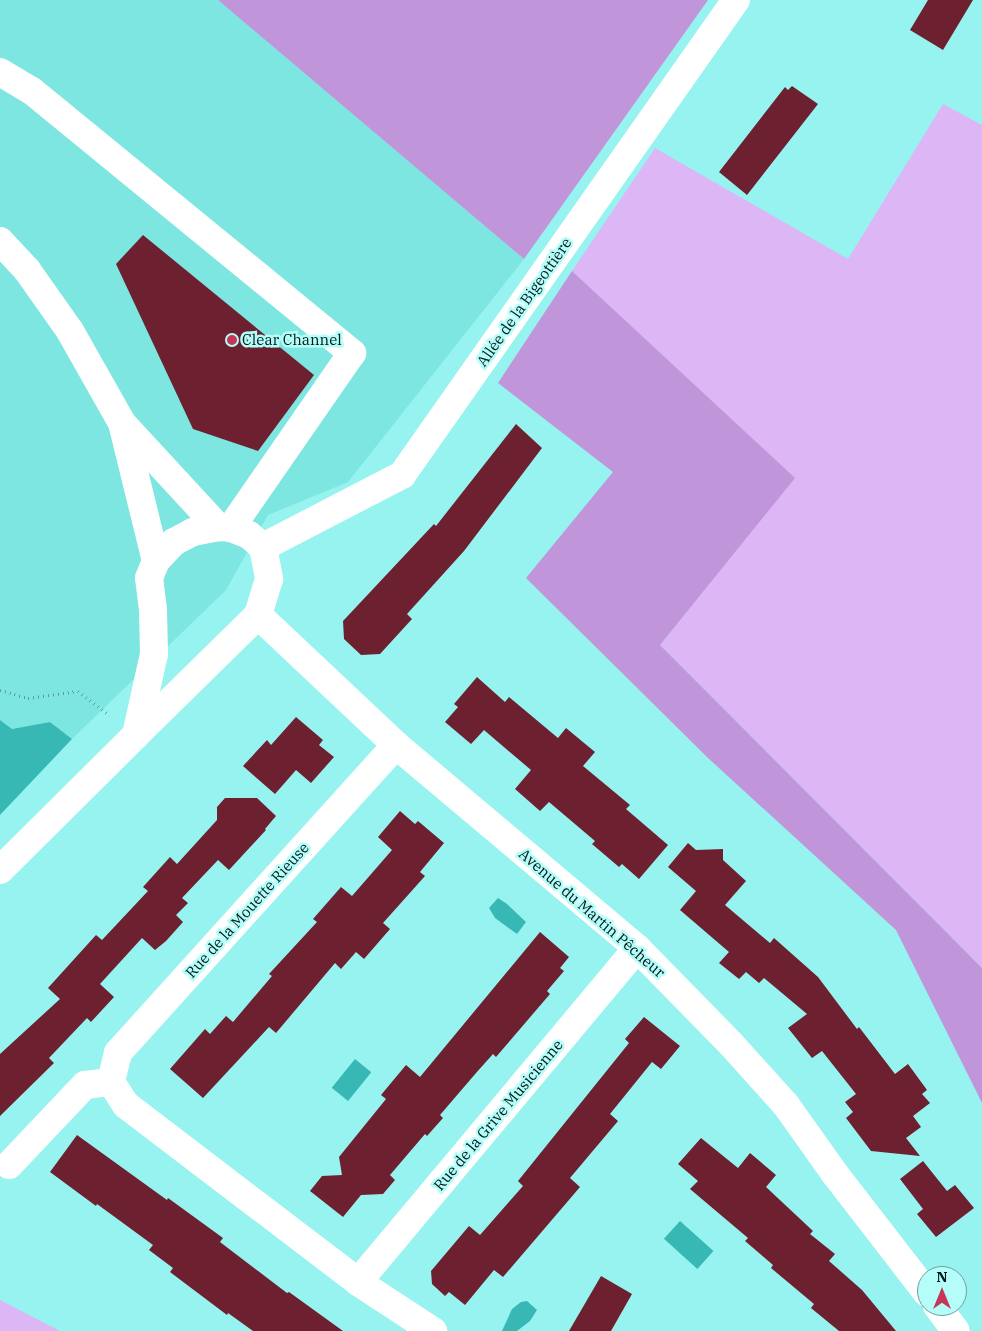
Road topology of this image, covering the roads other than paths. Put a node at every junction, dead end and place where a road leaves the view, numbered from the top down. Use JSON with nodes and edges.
{"nodes":[{"id":1,"x":736,"y":0,"type":"edge"},
{"id":2,"x":0,"y":72,"type":"edge"},
{"id":3,"x":0,"y":241,"type":"edge"},
{"id":4,"x":122,"y":423,"type":"junction"},
{"id":5,"x":225,"y":528,"type":"junction"},
{"id":6,"x":263,"y":547,"type":"junction"},
{"id":7,"x":156,"y":561,"type":"junction"},
{"id":8,"x":258,"y":615,"type":"junction"},
{"id":9,"x":136,"y":734,"type":"junction"},
{"id":10,"x":396,"y":745,"type":"junction"},
{"id":11,"x":0,"y":870,"type":"edge"},
{"id":12,"x":637,"y":948,"type":"junction"},
{"id":13,"x":111,"y":1082,"type":"junction"},
{"id":14,"x":9,"y":1165,"type":"dead end"},
{"id":15,"x":917,"y":1280,"type":"edge"},
{"id":16,"x":358,"y":1282,"type":"junction"},
{"id":17,"x":944,"y":1316,"type":"edge"},
{"id":18,"x":433,"y":1331,"type":"edge"},
{"id":19,"x":955,"y":1331,"type":"edge"}],
"edges":[{"from":1,"to":6,"type":"street","name":"Allée de la Bigeottière"},
{"from":2,"to":5,"type":"street"},
{"from":3,"to":4,"type":"street"},
{"from":4,"to":5,"type":"street"},
{"from":4,"to":7,"type":"street"},
{"from":5,"to":6,"type":"street"},
{"from":5,"to":7,"type":"street"},
{"from":6,"to":8,"type":"street"},
{"from":7,"to":9,"type":"street"},
{"from":8,"to":9,"type":"street"},
{"from":8,"to":10,"type":"street","name":"Avenue du Martin Pêcheur"},
{"from":9,"to":11,"type":"street"},
{"from":10,"to":12,"type":"street","name":"Avenue du Martin Pêcheur"},
{"from":10,"to":13,"type":"street","name":"Rue de la Mouette Rieuse"},
{"from":12,"to":15,"type":"street","name":"Avenue du Martin Pêcheur"},
{"from":12,"to":16,"type":"street","name":"Rue de la Grive Musicienne"},
{"from":13,"to":14,"type":"street"},
{"from":13,"to":16,"type":"street"},
{"from":16,"to":18,"type":"street"},
{"from":17,"to":19,"type":"street"}]}
